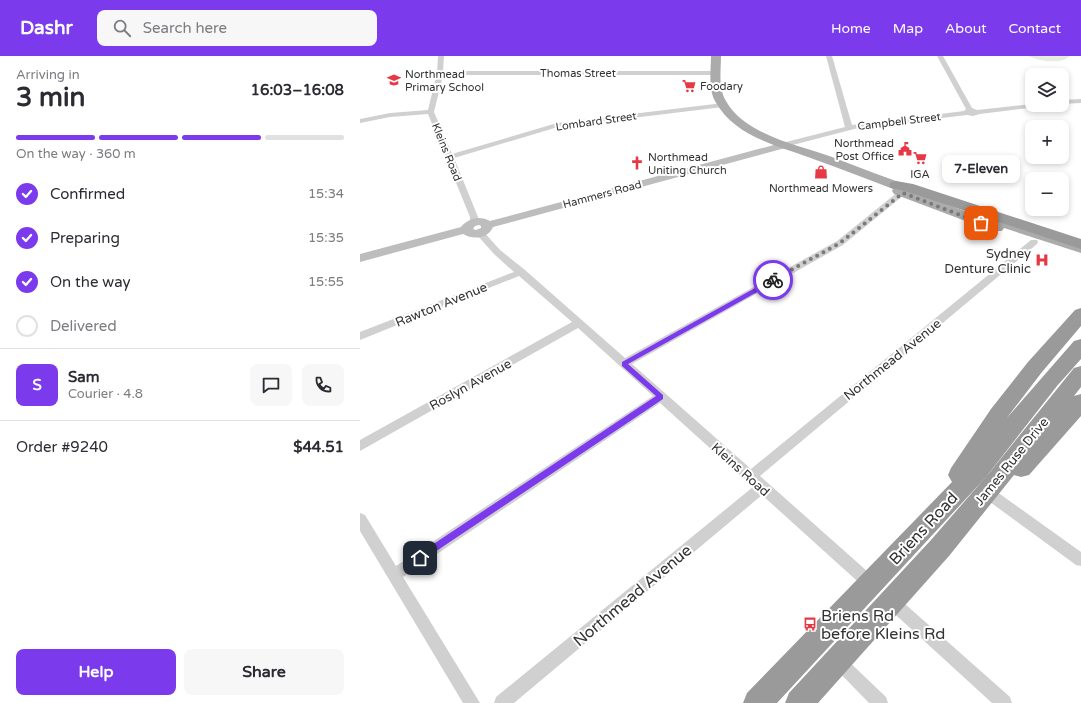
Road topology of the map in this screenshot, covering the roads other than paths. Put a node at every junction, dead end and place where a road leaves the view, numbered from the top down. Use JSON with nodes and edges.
{"nodes":[{"id":1,"x":441,"y":56,"type":"edge"},
{"id":2,"x":716,"y":56,"type":"edge"},
{"id":3,"x":829,"y":56,"type":"edge"},
{"id":4,"x":940,"y":56,"type":"edge"},
{"id":5,"x":440,"y":73,"type":"junction"},
{"id":6,"x":716,"y":73,"type":"junction"},
{"id":7,"x":1081,"y":101,"type":"edge"},
{"id":8,"x":1069,"y":102,"type":"edge"},
{"id":9,"x":723,"y":105,"type":"junction"},
{"id":10,"x":1025,"y":106,"type":"edge"},
{"id":11,"x":431,"y":112,"type":"junction"},
{"id":12,"x":971,"y":112,"type":"junction"},
{"id":13,"x":360,"y":121,"type":"edge"},
{"id":14,"x":849,"y":128,"type":"junction"},
{"id":15,"x":785,"y":145,"type":"junction"},
{"id":16,"x":449,"y":157,"type":"junction"},
{"id":17,"x":902,"y":189,"type":"junction"},
{"id":18,"x":477,"y":227,"type":"junction"},
{"id":19,"x":1034,"y":242,"type":"junction"},
{"id":20,"x":1081,"y":244,"type":"edge"},
{"id":21,"x":1081,"y":249,"type":"edge"},
{"id":22,"x":360,"y":258,"type":"edge"},
{"id":23,"x":1081,"y":258,"type":"edge"},
{"id":24,"x":522,"y":272,"type":"junction"},
{"id":25,"x":1081,"y":314,"type":"edge"},
{"id":26,"x":579,"y":322,"type":"junction"},
{"id":27,"x":360,"y":336,"type":"edge"},
{"id":28,"x":1081,"y":346,"type":"edge"},
{"id":29,"x":624,"y":364,"type":"junction"},
{"id":30,"x":1081,"y":374,"type":"edge"},
{"id":31,"x":660,"y":397,"type":"junction"},
{"id":32,"x":1081,"y":402,"type":"edge"},
{"id":33,"x":360,"y":446,"type":"edge"},
{"id":34,"x":750,"y":477,"type":"junction"},
{"id":35,"x":762,"y":488,"type":"junction"},
{"id":36,"x":995,"y":498,"type":"junction"},
{"id":37,"x":360,"y":519,"type":"edge"},
{"id":38,"x":924,"y":526,"type":"junction"},
{"id":39,"x":940,"y":548,"type":"junction"},
{"id":40,"x":1081,"y":560,"type":"edge"},
{"id":41,"x":394,"y":575,"type":"junction"},
{"id":42,"x":871,"y":584,"type":"junction"},
{"id":43,"x":891,"y":601,"type":"junction"},
{"id":44,"x":838,"y":661,"type":"junction"},
{"id":45,"x":472,"y":703,"type":"edge"},
{"id":46,"x":502,"y":703,"type":"edge"},
{"id":47,"x":757,"y":703,"type":"edge"},
{"id":48,"x":799,"y":703,"type":"edge"},
{"id":49,"x":880,"y":703,"type":"edge"},
{"id":50,"x":1004,"y":703,"type":"edge"}],
"edges":[{"from":1,"to":5,"type":"street","name":"Kleins Road"},
{"from":2,"to":6,"type":"main road"},
{"from":3,"to":14,"type":"street"},
{"from":4,"to":12,"type":"street"},
{"from":5,"to":6,"type":"street","name":"Thomas Street"},
{"from":5,"to":11,"type":"street","name":"Kleins Road"},
{"from":6,"to":9,"type":"main road"},
{"from":7,"to":8,"type":"street"},
{"from":9,"to":15,"type":"main road"},
{"from":9,"to":16,"type":"street","name":"Lombard Street"},
{"from":10,"to":12,"type":"street","name":"Campbell Street"},
{"from":11,"to":13,"type":"street"},
{"from":11,"to":16,"type":"street","name":"Kleins Road"},
{"from":12,"to":14,"type":"street","name":"Campbell Street"},
{"from":14,"to":15,"type":"street","name":"Campbell Street"},
{"from":15,"to":17,"type":"main road"},
{"from":15,"to":18,"type":"street","name":"Hammers Road"},
{"from":16,"to":18,"type":"street","name":"Kleins Road"},
{"from":17,"to":19,"type":"main road"},
{"from":17,"to":20,"type":"highway"},
{"from":17,"to":21,"type":"main road"},
{"from":17,"to":29,"type":"street"},
{"from":18,"to":22,"type":"street","name":"Hammers Road"},
{"from":18,"to":24,"type":"street","name":"Kleins Road"},
{"from":19,"to":23,"type":"main road"},
{"from":19,"to":34,"type":"street","name":"Northmead Avenue"},
{"from":24,"to":26,"type":"street","name":"Kleins Road"},
{"from":24,"to":27,"type":"street","name":"Rawton Avenue"},
{"from":25,"to":38,"type":"highway"},
{"from":26,"to":29,"type":"street","name":"Kleins Road"},
{"from":26,"to":33,"type":"street","name":"Roslyn Avenue"},
{"from":28,"to":38,"type":"highway","name":"Briens Road"},
{"from":29,"to":31,"type":"street","name":"Kleins Road"},
{"from":30,"to":39,"type":"highway","name":"James Ruse Drive"},
{"from":31,"to":34,"type":"street","name":"Kleins Road"},
{"from":31,"to":41,"type":"street"},
{"from":32,"to":36,"type":"highway"},
{"from":34,"to":35,"type":"street","name":"Kleins Road"},
{"from":35,"to":42,"type":"street","name":"Kleins Road"},
{"from":35,"to":46,"type":"street","name":"Northmead Avenue"},
{"from":36,"to":39,"type":"highway"},
{"from":36,"to":40,"type":"street"},
{"from":37,"to":41,"type":"street"},
{"from":38,"to":42,"type":"highway","name":"Briens Road"},
{"from":39,"to":43,"type":"highway","name":"Briens Road"},
{"from":41,"to":45,"type":"street"},
{"from":42,"to":43,"type":"highway","name":"Kleins Road"},
{"from":42,"to":47,"type":"highway","name":"Briens Road"},
{"from":43,"to":44,"type":"highway","name":"Briens Road"},
{"from":43,"to":50,"type":"street","name":"Kleins Road"},
{"from":44,"to":48,"type":"highway","name":"Briens Road"},
{"from":44,"to":49,"type":"street"}]}
